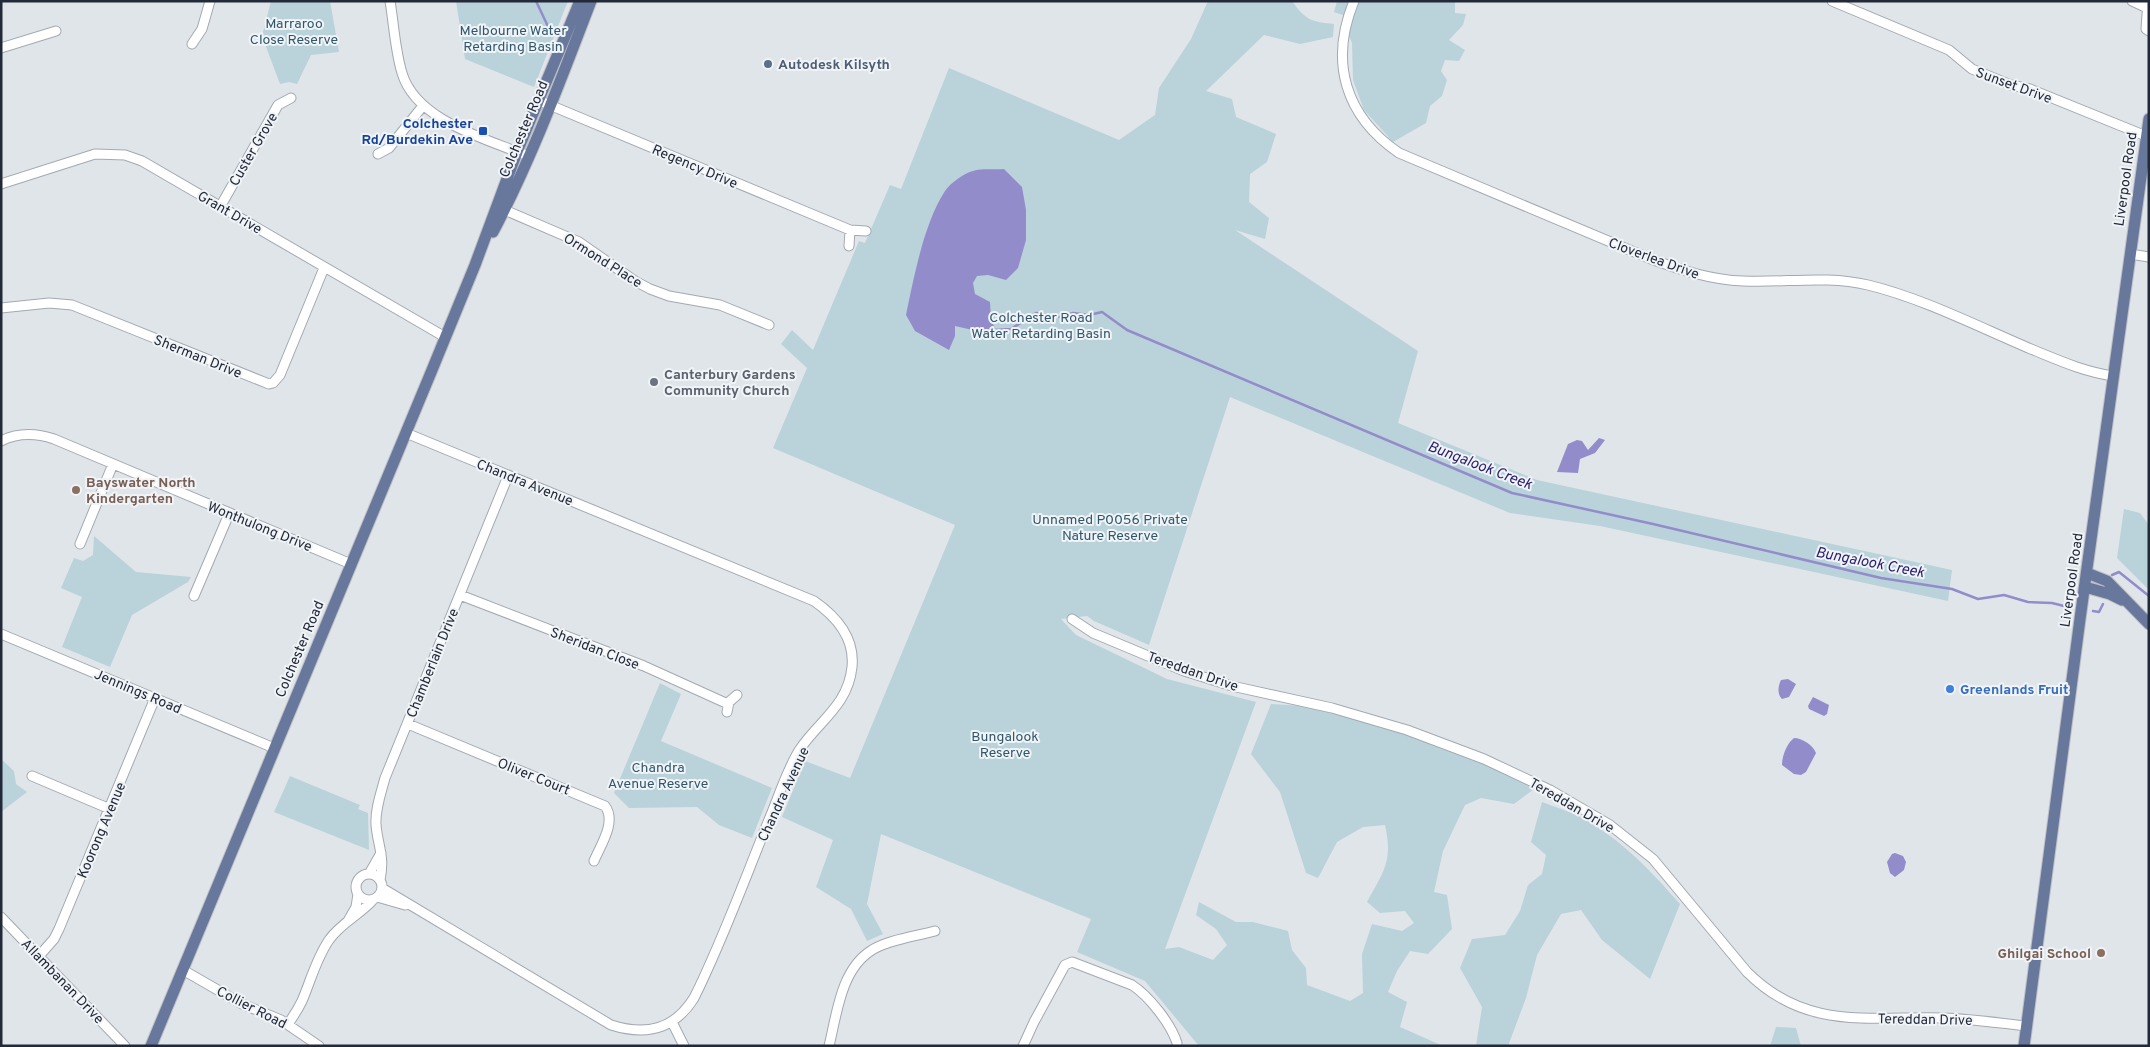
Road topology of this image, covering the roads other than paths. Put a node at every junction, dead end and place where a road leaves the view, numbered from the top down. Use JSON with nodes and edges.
{"nodes":[{"id":1,"x":210,"y":1,"type":"edge"},
{"id":2,"x":390,"y":1,"type":"edge"},
{"id":3,"x":580,"y":1,"type":"edge"},
{"id":4,"x":591,"y":1,"type":"edge"},
{"id":5,"x":1354,"y":1,"type":"edge"},
{"id":6,"x":1832,"y":1,"type":"edge"},
{"id":7,"x":2132,"y":1,"type":"edge"},
{"id":8,"x":2147,"y":4,"type":"edge"},
{"id":9,"x":56,"y":31,"type":"dead end"},
{"id":10,"x":2149,"y":32,"type":"edge"},
{"id":11,"x":192,"y":44,"type":"dead end"},
{"id":12,"x":1,"y":48,"type":"edge"},
{"id":13,"x":291,"y":98,"type":"dead end"},
{"id":14,"x":545,"y":104,"type":"junction"},
{"id":15,"x":422,"y":107,"type":"junction"},
{"id":16,"x":2149,"y":119,"type":"edge"},
{"id":17,"x":2146,"y":136,"type":"junction"},
{"id":18,"x":378,"y":154,"type":"dead end"},
{"id":19,"x":523,"y":154,"type":"junction"},
{"id":20,"x":1,"y":184,"type":"edge"},
{"id":21,"x":220,"y":207,"type":"junction"},
{"id":22,"x":500,"y":208,"type":"junction"},
{"id":23,"x":850,"y":230,"type":"junction"},
{"id":24,"x":866,"y":231,"type":"dead end"},
{"id":25,"x":849,"y":246,"type":"dead end"},
{"id":26,"x":2130,"y":254,"type":"junction"},
{"id":27,"x":2149,"y":257,"type":"edge"},
{"id":28,"x":324,"y":268,"type":"junction"},
{"id":29,"x":1,"y":308,"type":"edge"},
{"id":30,"x":769,"y":326,"type":"dead end"},
{"id":31,"x":445,"y":337,"type":"junction"},
{"id":32,"x":2114,"y":376,"type":"junction"},
{"id":33,"x":406,"y":433,"type":"junction"},
{"id":34,"x":1,"y":441,"type":"edge"},
{"id":35,"x":113,"y":464,"type":"junction"},
{"id":36,"x":508,"y":476,"type":"junction"},
{"id":37,"x":230,"y":514,"type":"junction"},
{"id":38,"x":80,"y":544,"type":"dead end"},
{"id":39,"x":351,"y":564,"type":"junction"},
{"id":40,"x":2087,"y":573,"type":"junction"},
{"id":41,"x":2085,"y":587,"type":"junction"},
{"id":42,"x":194,"y":596,"type":"dead end"},
{"id":43,"x":460,"y":596,"type":"junction"},
{"id":44,"x":2132,"y":607,"type":"junction"},
{"id":45,"x":1072,"y":619,"type":"dead end"},
{"id":46,"x":2149,"y":624,"type":"edge"},
{"id":47,"x":1,"y":634,"type":"edge"},
{"id":48,"x":737,"y":695,"type":"dead end"},
{"id":49,"x":155,"y":698,"type":"junction"},
{"id":50,"x":408,"y":724,"type":"junction"},
{"id":51,"x":274,"y":748,"type":"junction"},
{"id":52,"x":32,"y":776,"type":"dead end"},
{"id":53,"x":110,"y":808,"type":"junction"},
{"id":54,"x":381,"y":853,"type":"junction"},
{"id":55,"x":594,"y":861,"type":"dead end"},
{"id":56,"x":368,"y":874,"type":"junction"},
{"id":57,"x":381,"y":884,"type":"junction"},
{"id":58,"x":358,"y":894,"type":"junction"},
{"id":59,"x":375,"y":899,"type":"junction"},
{"id":60,"x":415,"y":907,"type":"junction"},
{"id":61,"x":1,"y":917,"type":"edge"},
{"id":62,"x":346,"y":923,"type":"junction"},
{"id":63,"x":935,"y":931,"type":"dead end"},
{"id":64,"x":38,"y":956,"type":"junction"},
{"id":65,"x":183,"y":970,"type":"junction"},
{"id":66,"x":672,"y":1022,"type":"junction"},
{"id":67,"x":288,"y":1024,"type":"junction"},
{"id":68,"x":2027,"y":1026,"type":"junction"},
{"id":69,"x":1177,"y":1043,"type":"dead end"},
{"id":70,"x":125,"y":1046,"type":"edge"},
{"id":71,"x":151,"y":1046,"type":"edge"},
{"id":72,"x":320,"y":1046,"type":"edge"},
{"id":73,"x":684,"y":1046,"type":"edge"},
{"id":74,"x":829,"y":1046,"type":"edge"},
{"id":75,"x":1023,"y":1046,"type":"edge"},
{"id":76,"x":2024,"y":1046,"type":"edge"}],
"edges":[{"from":1,"to":11,"type":"street"},
{"from":2,"to":15,"type":"street"},
{"from":3,"to":14,"type":"main road","name":"Colchester Road"},
{"from":4,"to":14,"type":"main road","name":"Colchester Road"},
{"from":5,"to":32,"type":"street","name":"Cloverlea Drive"},
{"from":6,"to":17,"type":"street","name":"Sunset Drive"},
{"from":7,"to":8,"type":"street"},
{"from":8,"to":10,"type":"street"},
{"from":9,"to":12,"type":"street"},
{"from":13,"to":21,"type":"street","name":"Custer Grove"},
{"from":14,"to":19,"type":"main road","name":"Colchester Road"},
{"from":14,"to":23,"type":"street","name":"Regency Drive"},
{"from":15,"to":18,"type":"street"},
{"from":15,"to":19,"type":"street"},
{"from":16,"to":17,"type":"main road","name":"Liverpool Road"},
{"from":17,"to":26,"type":"main road","name":"Liverpool Road"},
{"from":19,"to":22,"type":"main road","name":"Colchester Road"},
{"from":20,"to":21,"type":"street","name":"Grant Drive"},
{"from":21,"to":28,"type":"street","name":"Grant Drive"},
{"from":22,"to":30,"type":"street","name":"Ormond Place"},
{"from":22,"to":31,"type":"main road","name":"Colchester Road"},
{"from":23,"to":24,"type":"street","name":"Regency Drive"},
{"from":23,"to":25,"type":"street"},
{"from":26,"to":27,"type":"street"},
{"from":26,"to":32,"type":"main road","name":"Liverpool Road"},
{"from":28,"to":29,"type":"street","name":"Sherman Drive"},
{"from":28,"to":31,"type":"street","name":"Grant Drive"},
{"from":31,"to":33,"type":"main road","name":"Colchester Road"},
{"from":32,"to":40,"type":"main road","name":"Liverpool Road"},
{"from":33,"to":36,"type":"street","name":"Chandra Avenue"},
{"from":33,"to":39,"type":"main road","name":"Colchester Road"},
{"from":34,"to":35,"type":"street","name":"Wonthulong Drive"},
{"from":35,"to":37,"type":"street","name":"Wonthulong Drive"},
{"from":35,"to":38,"type":"street"},
{"from":36,"to":43,"type":"street","name":"Chamberlain Drive"},
{"from":36,"to":66,"type":"street","name":"Chandra Avenue"},
{"from":37,"to":39,"type":"street","name":"Wonthulong Drive"},
{"from":37,"to":42,"type":"street"},
{"from":39,"to":51,"type":"main road","name":"Colchester Road"},
{"from":40,"to":41,"type":"main road","name":"Liverpool Road"},
{"from":40,"to":44,"type":"main road"},
{"from":41,"to":44,"type":"main road"},
{"from":41,"to":68,"type":"main road","name":"Liverpool Road"},
{"from":43,"to":48,"type":"street","name":"Sheridan Close"},
{"from":43,"to":50,"type":"street","name":"Chamberlain Drive"},
{"from":44,"to":46,"type":"main road"},
{"from":45,"to":68,"type":"street","name":"Tereddan Drive"},
{"from":47,"to":49,"type":"street","name":"Jennings Road"},
{"from":49,"to":51,"type":"street","name":"Jennings Road"},
{"from":49,"to":53,"type":"street","name":"Koorong Avenue"},
{"from":50,"to":54,"type":"street","name":"Chamberlain Drive"},
{"from":50,"to":55,"type":"street","name":"Oliver Court"},
{"from":51,"to":65,"type":"main road","name":"Colchester Road"},
{"from":52,"to":53,"type":"street"},
{"from":53,"to":64,"type":"street","name":"Koorong Avenue"},
{"from":54,"to":56,"type":"street"},
{"from":54,"to":57,"type":"street","name":"Chamberlain Drive"},
{"from":56,"to":57,"type":"street"},
{"from":56,"to":58,"type":"street"},
{"from":57,"to":59,"type":"street"},
{"from":57,"to":60,"type":"street","name":"Chandra Avenue"},
{"from":58,"to":59,"type":"street"},
{"from":58,"to":62,"type":"street"},
{"from":59,"to":60,"type":"street","name":"Chandra Avenue"},
{"from":59,"to":62,"type":"street"},
{"from":60,"to":66,"type":"street","name":"Chandra Avenue"},
{"from":61,"to":64,"type":"street","name":"Allambanan Drive"},
{"from":62,"to":67,"type":"street"},
{"from":63,"to":74,"type":"street"},
{"from":64,"to":70,"type":"street","name":"Allambanan Drive"},
{"from":65,"to":67,"type":"street","name":"Collier Road"},
{"from":65,"to":71,"type":"main road","name":"Colchester Road"},
{"from":66,"to":73,"type":"street"},
{"from":67,"to":72,"type":"street","name":"Collier Road"},
{"from":68,"to":76,"type":"main road","name":"Liverpool Road"},
{"from":69,"to":75,"type":"street"}]}
